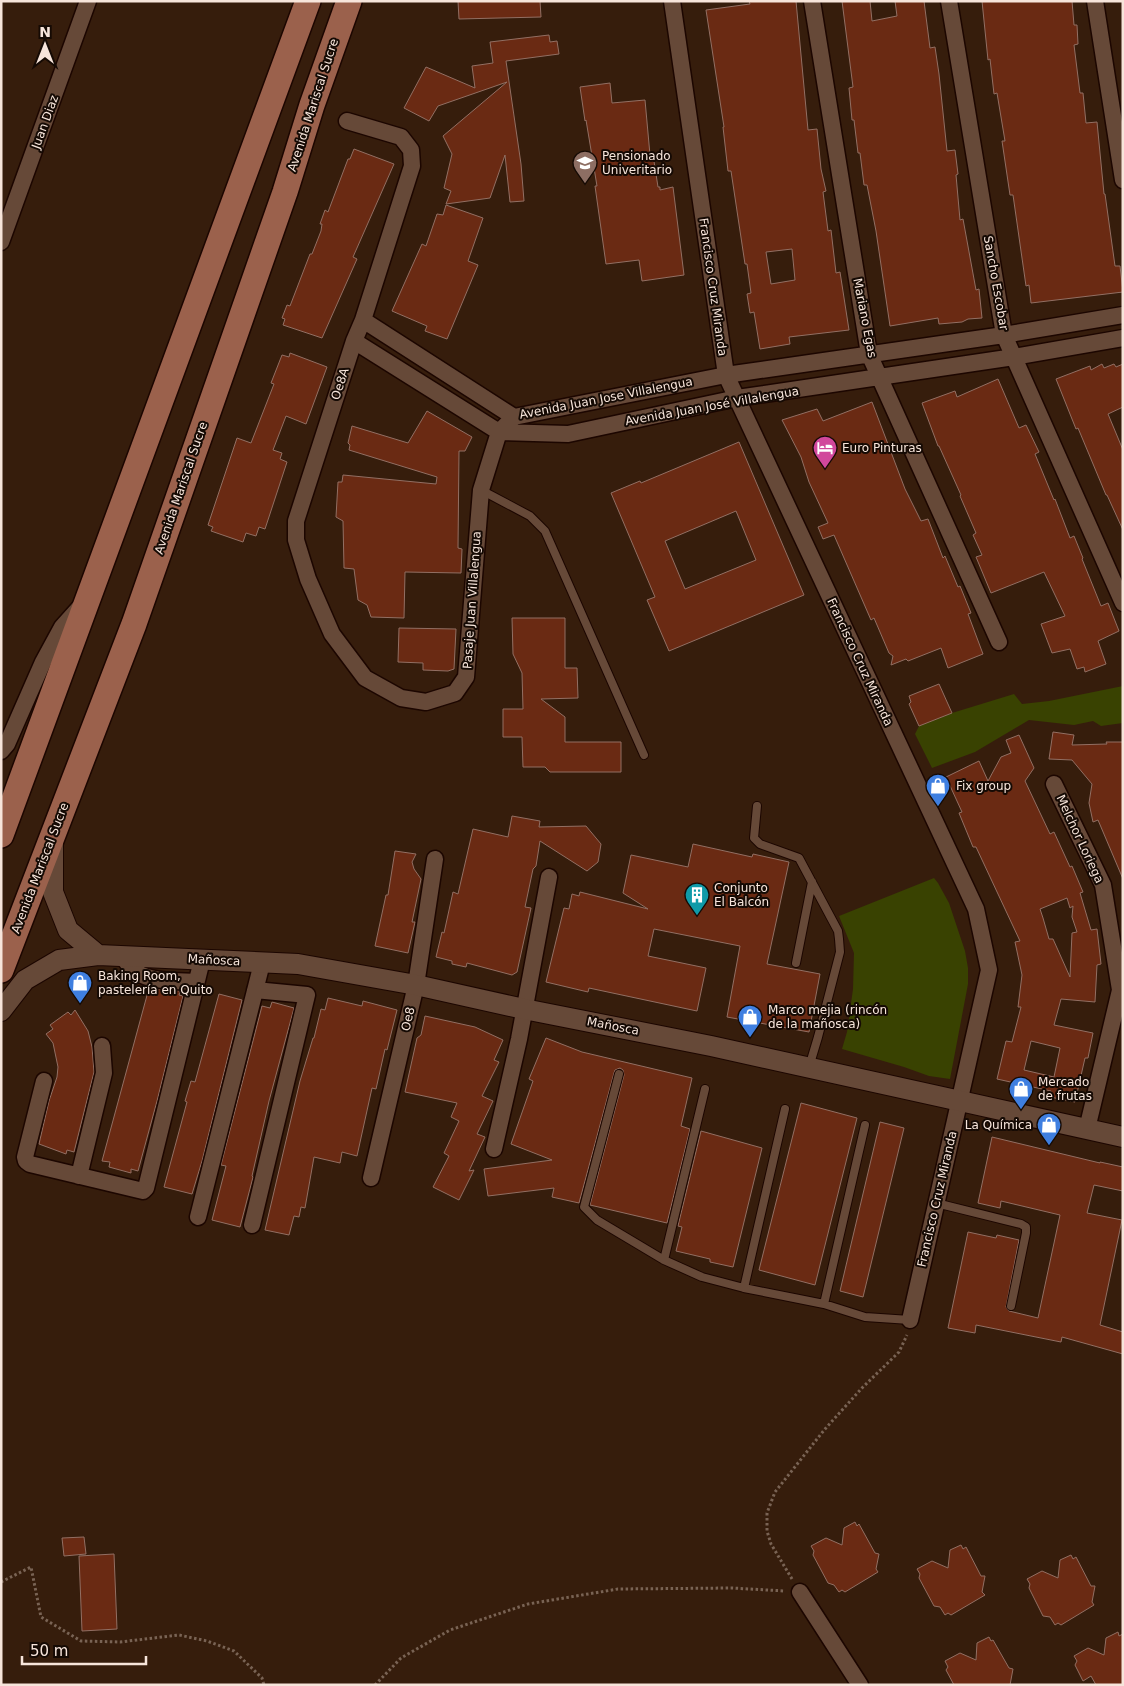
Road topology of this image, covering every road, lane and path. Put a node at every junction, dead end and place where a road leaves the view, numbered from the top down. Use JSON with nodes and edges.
{"nodes":[{"id":1,"x":88,"y":1,"type":"edge"},
{"id":2,"x":308,"y":1,"type":"edge"},
{"id":3,"x":349,"y":1,"type":"edge"},
{"id":4,"x":672,"y":1,"type":"edge"},
{"id":5,"x":812,"y":1,"type":"edge"},
{"id":6,"x":949,"y":1,"type":"edge"},
{"id":7,"x":1095,"y":1,"type":"edge"},
{"id":8,"x":347,"y":121,"type":"dead end"},
{"id":9,"x":1123,"y":180,"type":"edge"},
{"id":10,"x":1,"y":242,"type":"edge"},
{"id":11,"x":1123,"y":315,"type":"edge"},
{"id":12,"x":363,"y":320,"type":"junction"},
{"id":13,"x":1004,"y":335,"type":"junction"},
{"id":14,"x":1123,"y":338,"type":"edge"},
{"id":15,"x":354,"y":341,"type":"junction"},
{"id":16,"x":869,"y":354,"type":"junction"},
{"id":17,"x":1014,"y":357,"type":"junction"},
{"id":18,"x":726,"y":374,"type":"junction"},
{"id":19,"x":880,"y":378,"type":"junction"},
{"id":20,"x":737,"y":398,"type":"junction"},
{"id":21,"x":514,"y":416,"type":"junction"},
{"id":22,"x":499,"y":432,"type":"junction"},
{"id":23,"x":481,"y":490,"type":"junction"},
{"id":24,"x":89,"y":597,"type":"junction"},
{"id":25,"x":1123,"y":603,"type":"edge"},
{"id":26,"x":999,"y":642,"type":"dead end"},
{"id":27,"x":365,"y":678,"type":"joint"},
{"id":28,"x":1,"y":751,"type":"edge"},
{"id":29,"x":644,"y":756,"type":"dead end"},
{"id":30,"x":1054,"y":784,"type":"dead end"},
{"id":31,"x":757,"y":806,"type":"dead end"},
{"id":32,"x":1,"y":835,"type":"edge"},
{"id":33,"x":52,"y":836,"type":"junction"},
{"id":34,"x":434,"y":859,"type":"dead end"},
{"id":35,"x":549,"y":877,"type":"dead end"},
{"id":36,"x":812,"y":882,"type":"junction"},
{"id":37,"x":98,"y":955,"type":"junction"},
{"id":38,"x":122,"y":956,"type":"junction"},
{"id":39,"x":202,"y":960,"type":"junction"},
{"id":40,"x":262,"y":963,"type":"junction"},
{"id":41,"x":796,"y":963,"type":"dead end"},
{"id":42,"x":1,"y":970,"type":"edge"},
{"id":43,"x":196,"y":982,"type":"junction"},
{"id":44,"x":416,"y":985,"type":"junction"},
{"id":45,"x":255,"y":990,"type":"junction"},
{"id":46,"x":524,"y":1009,"type":"junction"},
{"id":47,"x":1,"y":1011,"type":"edge"},
{"id":48,"x":102,"y":1046,"type":"dead end"},
{"id":49,"x":809,"y":1067,"type":"junction"},
{"id":50,"x":618,"y":1074,"type":"dead end"},
{"id":51,"x":44,"y":1081,"type":"dead end"},
{"id":52,"x":705,"y":1089,"type":"dead end"},
{"id":53,"x":960,"y":1101,"type":"junction"},
{"id":54,"x":785,"y":1109,"type":"dead end"},
{"id":55,"x":865,"y":1125,"type":"dead end"},
{"id":56,"x":1087,"y":1129,"type":"junction"},
{"id":57,"x":1123,"y":1138,"type":"edge"},
{"id":58,"x":494,"y":1149,"type":"dead end"},
{"id":59,"x":79,"y":1176,"type":"junction"},
{"id":60,"x":371,"y":1178,"type":"dead end"},
{"id":61,"x":936,"y":1202,"type":"junction"},
{"id":62,"x":198,"y":1216,"type":"dead end"},
{"id":63,"x":252,"y":1225,"type":"dead end"},
{"id":64,"x":664,"y":1260,"type":"junction"},
{"id":65,"x":744,"y":1288,"type":"junction"},
{"id":66,"x":824,"y":1304,"type":"junction"},
{"id":67,"x":1011,"y":1306,"type":"dead end"},
{"id":68,"x":910,"y":1320,"type":"junction"},
{"id":69,"x":1,"y":1582,"type":"edge"},
{"id":70,"x":800,"y":1592,"type":"junction"},
{"id":71,"x":264,"y":1685,"type":"edge"},
{"id":72,"x":375,"y":1685,"type":"edge"},
{"id":73,"x":860,"y":1685,"type":"edge"}],
"edges":[{"from":1,"to":10,"type":"street","name":"Juan Diaz"},
{"from":2,"to":24,"type":"main road"},
{"from":3,"to":33,"type":"main road","name":"Avenida Mariscal Sucre"},
{"from":4,"to":18,"type":"street","name":"Francisco Cruz Miranda"},
{"from":5,"to":16,"type":"street","name":"Mariano Egas"},
{"from":6,"to":13,"type":"street","name":"Sancho Escobar"},
{"from":7,"to":9,"type":"street"},
{"from":8,"to":12,"type":"street","name":"Oe8A"},
{"from":11,"to":13,"type":"street"},
{"from":12,"to":15,"type":"street","name":"Oe8A"},
{"from":12,"to":21,"type":"street","name":"Avenida Juan Jose Villalengua"},
{"from":13,"to":16,"type":"street"},
{"from":13,"to":17,"type":"street","name":"Sancho Escobar"},
{"from":14,"to":17,"type":"street","name":"Avenida Juan José Villalengua"},
{"from":15,"to":22,"type":"street"},
{"from":15,"to":27,"type":"street","name":"Oe8A"},
{"from":16,"to":18,"type":"street"},
{"from":16,"to":19,"type":"street","name":"Mariano Egas"},
{"from":17,"to":19,"type":"street","name":"Avenida Juan José Villalengua"},
{"from":17,"to":25,"type":"street","name":"Sancho Escobar"},
{"from":18,"to":20,"type":"street","name":"Francisco Cruz Miranda"},
{"from":18,"to":21,"type":"street","name":"Avenida Juan Jose Villalengua"},
{"from":19,"to":20,"type":"street","name":"Avenida Juan José Villalengua"},
{"from":19,"to":26,"type":"street","name":"Mariano Egas"},
{"from":20,"to":22,"type":"street","name":"Avenida Juan José Villalengua"},
{"from":20,"to":53,"type":"street","name":"Francisco Cruz Miranda"},
{"from":21,"to":22,"type":"street","name":"Pasaje Juan Villalengua"},
{"from":22,"to":23,"type":"street","name":"Pasaje Juan Villalengua"},
{"from":23,"to":27,"type":"street","name":"Pasaje Juan Villalengua"},
{"from":23,"to":29,"type":"lane"},
{"from":24,"to":28,"type":"street"},
{"from":24,"to":32,"type":"main road"},
{"from":30,"to":56,"type":"street","name":"Melchor Loriega"},
{"from":31,"to":36,"type":"lane"},
{"from":33,"to":37,"type":"street"},
{"from":33,"to":42,"type":"main road","name":"Avenida Mariscal Sucre"},
{"from":34,"to":44,"type":"street","name":"Oe8"},
{"from":35,"to":46,"type":"street"},
{"from":36,"to":41,"type":"lane"},
{"from":36,"to":49,"type":"lane"},
{"from":37,"to":38,"type":"street","name":"Mañosca"},
{"from":37,"to":47,"type":"street","name":"Mañosca"},
{"from":38,"to":39,"type":"street","name":"Mañosca"},
{"from":38,"to":43,"type":"street"},
{"from":39,"to":40,"type":"street","name":"Mañosca"},
{"from":39,"to":43,"type":"street"},
{"from":40,"to":44,"type":"street","name":"Mañosca"},
{"from":40,"to":45,"type":"street"},
{"from":43,"to":59,"type":"street"},
{"from":44,"to":46,"type":"street","name":"Mañosca"},
{"from":44,"to":60,"type":"street","name":"Oe8"},
{"from":45,"to":62,"type":"street"},
{"from":45,"to":63,"type":"street"},
{"from":46,"to":49,"type":"street","name":"Mañosca"},
{"from":46,"to":58,"type":"street"},
{"from":48,"to":59,"type":"street"},
{"from":49,"to":53,"type":"street","name":"Mañosca"},
{"from":50,"to":64,"type":"lane"},
{"from":51,"to":59,"type":"street"},
{"from":52,"to":64,"type":"lane"},
{"from":53,"to":56,"type":"street","name":"Mañosca"},
{"from":53,"to":61,"type":"street","name":"Francisco Cruz Miranda"},
{"from":54,"to":65,"type":"lane"},
{"from":55,"to":66,"type":"lane"},
{"from":56,"to":57,"type":"street","name":"Mañosca"},
{"from":61,"to":67,"type":"lane"},
{"from":61,"to":68,"type":"street","name":"Francisco Cruz Miranda"},
{"from":64,"to":65,"type":"lane"},
{"from":65,"to":66,"type":"lane"},
{"from":66,"to":68,"type":"lane"},
{"from":68,"to":70,"type":"path"},
{"from":69,"to":71,"type":"path"},
{"from":70,"to":72,"type":"path"},
{"from":70,"to":73,"type":"street"}]}
